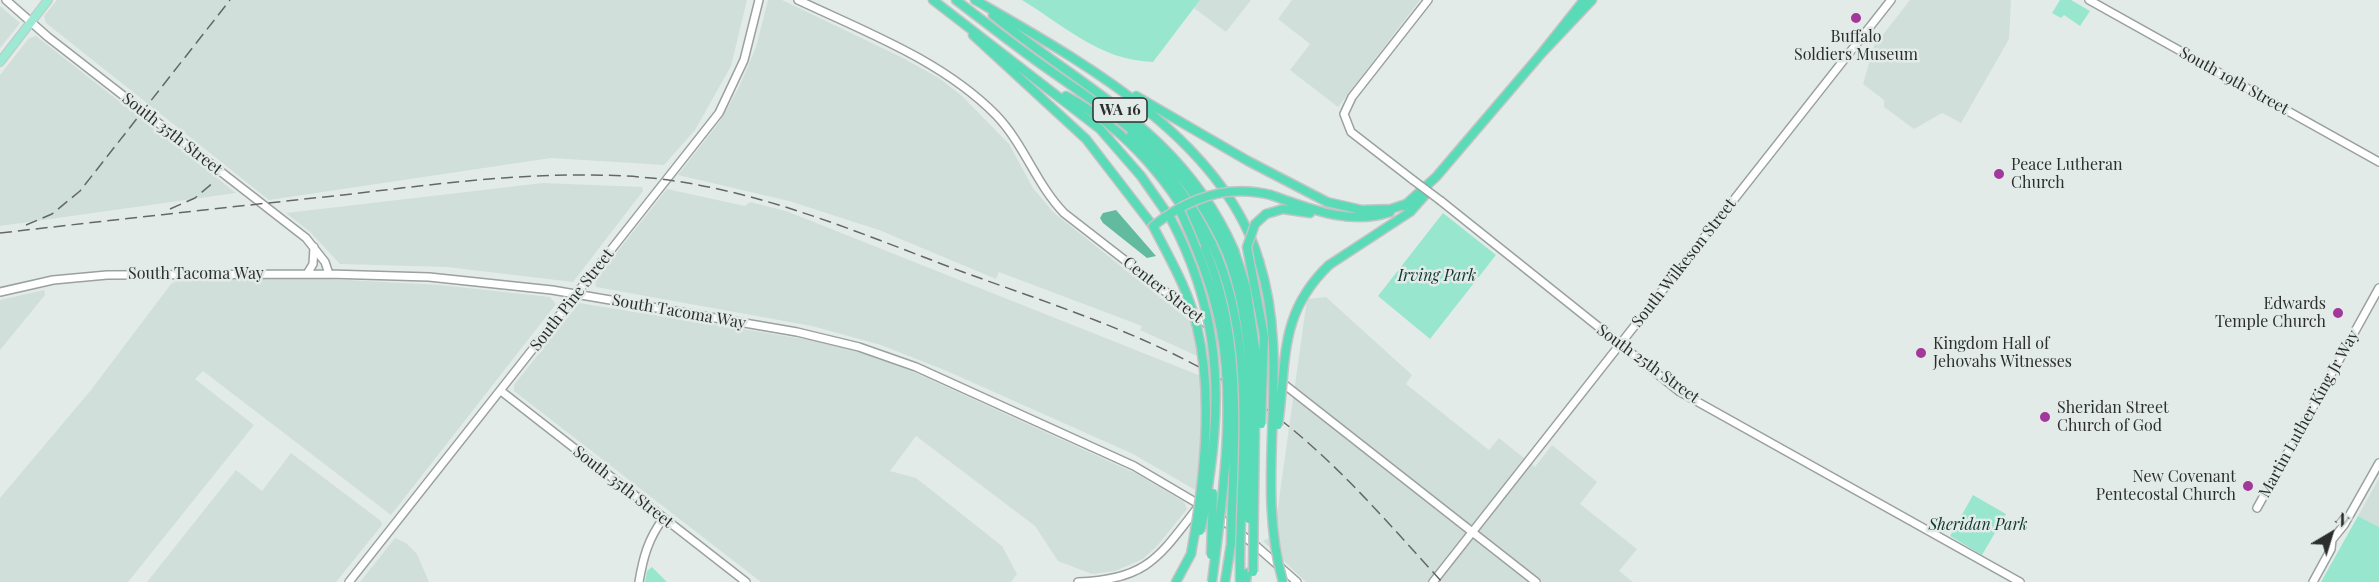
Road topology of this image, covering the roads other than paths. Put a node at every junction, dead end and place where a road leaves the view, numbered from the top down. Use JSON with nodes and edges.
{"nodes":[{"id":1,"x":6,"y":0,"type":"edge"},
{"id":2,"x":48,"y":0,"type":"edge"},
{"id":3,"x":759,"y":0,"type":"edge"},
{"id":4,"x":798,"y":0,"type":"edge"},
{"id":5,"x":933,"y":0,"type":"edge"},
{"id":6,"x":956,"y":0,"type":"edge"},
{"id":7,"x":974,"y":0,"type":"edge"},
{"id":8,"x":1428,"y":0,"type":"edge"},
{"id":9,"x":1584,"y":0,"type":"edge"},
{"id":10,"x":1592,"y":0,"type":"edge"},
{"id":11,"x":1891,"y":0,"type":"edge"},
{"id":12,"x":2089,"y":0,"type":"edge"},
{"id":13,"x":31,"y":22,"type":"junction"},
{"id":14,"x":964,"y":24,"type":"junction"},
{"id":15,"x":1057,"y":50,"type":"junction"},
{"id":16,"x":1541,"y":54,"type":"junction"},
{"id":17,"x":0,"y":62,"type":"edge"},
{"id":18,"x":1056,"y":75,"type":"junction"},
{"id":19,"x":1044,"y":84,"type":"junction"},
{"id":20,"x":2379,"y":162,"type":"edge"},
{"id":21,"x":1436,"y":177,"type":"junction"},
{"id":22,"x":1409,"y":203,"type":"junction"},
{"id":23,"x":1179,"y":208,"type":"junction"},
{"id":24,"x":1368,"y":217,"type":"junction"},
{"id":25,"x":1153,"y":226,"type":"junction"},
{"id":26,"x":1208,"y":246,"type":"junction"},
{"id":27,"x":314,"y":247,"type":"junction"},
{"id":28,"x":1231,"y":252,"type":"junction"},
{"id":29,"x":307,"y":274,"type":"junction"},
{"id":30,"x":329,"y":274,"type":"junction"},
{"id":31,"x":2379,"y":288,"type":"edge"},
{"id":32,"x":0,"y":292,"type":"edge"},
{"id":33,"x":576,"y":294,"type":"junction"},
{"id":34,"x":1620,"y":345,"type":"junction"},
{"id":35,"x":501,"y":391,"type":"junction"},
{"id":36,"x":1214,"y":443,"type":"junction"},
{"id":37,"x":1273,"y":461,"type":"junction"},
{"id":38,"x":1256,"y":463,"type":"junction"},
{"id":39,"x":2379,"y":463,"type":"edge"},
{"id":40,"x":1200,"y":505,"type":"junction"},
{"id":41,"x":2257,"y":508,"type":"dead end"},
{"id":42,"x":663,"y":519,"type":"junction"},
{"id":43,"x":1472,"y":532,"type":"junction"},
{"id":44,"x":1230,"y":544,"type":"junction"},
{"id":45,"x":1191,"y":554,"type":"junction"},
{"id":46,"x":349,"y":582,"type":"edge"},
{"id":47,"x":639,"y":582,"type":"edge"},
{"id":48,"x":746,"y":582,"type":"edge"},
{"id":49,"x":1078,"y":582,"type":"edge"},
{"id":50,"x":1176,"y":582,"type":"edge"},
{"id":51,"x":1211,"y":582,"type":"edge"},
{"id":52,"x":1225,"y":582,"type":"edge"},
{"id":53,"x":1231,"y":582,"type":"edge"},
{"id":54,"x":1240,"y":582,"type":"edge"},
{"id":55,"x":1246,"y":582,"type":"edge"},
{"id":56,"x":1253,"y":582,"type":"edge"},
{"id":57,"x":1283,"y":582,"type":"edge"},
{"id":58,"x":1297,"y":582,"type":"edge"},
{"id":59,"x":1433,"y":582,"type":"edge"},
{"id":60,"x":1536,"y":582,"type":"edge"},
{"id":61,"x":2020,"y":582,"type":"edge"},
{"id":62,"x":2313,"y":582,"type":"edge"}],
"edges":[{"from":1,"to":13,"type":"main road","name":"South 35th Street"},
{"from":2,"to":13,"type":"main road"},
{"from":3,"to":33,"type":"main road","name":"South Pine Street"},
{"from":4,"to":43,"type":"main road","name":"Center Street"},
{"from":5,"to":14,"type":"highway","number":"WA 16"},
{"from":6,"to":18,"type":"highway"},
{"from":7,"to":15,"type":"highway"},
{"from":7,"to":28,"type":"highway","number":"WA 16"},
{"from":8,"to":34,"type":"main road","name":"South 25th Street","bridge":true},
{"from":9,"to":16,"type":"highway"},
{"from":10,"to":16,"type":"highway"},
{"from":11,"to":34,"type":"main road","name":"South Wilkeson Street"},
{"from":12,"to":20,"type":"main road","name":"South 19th Street"},
{"from":13,"to":17,"type":"main road"},
{"from":13,"to":27,"type":"main road","name":"South 35th Street"},
{"from":14,"to":19,"type":"highway","number":"WA 16"},
{"from":14,"to":25,"type":"highway"},
{"from":15,"to":22,"type":"highway"},
{"from":15,"to":37,"type":"highway","bridge":true},
{"from":16,"to":21,"type":"highway"},
{"from":18,"to":26,"type":"highway"},
{"from":18,"to":28,"type":"highway"},
{"from":19,"to":26,"type":"highway"},
{"from":19,"to":36,"type":"highway","number":"WA 16","bridge":true},
{"from":21,"to":22,"type":"highway"},
{"from":21,"to":37,"type":"highway","bridge":true},
{"from":22,"to":24,"type":"highway"},
{"from":23,"to":24,"type":"highway","bridge":true},
{"from":23,"to":25,"type":"highway","bridge":true},
{"from":23,"to":51,"type":"highway","bridge":true},
{"from":24,"to":38,"type":"highway","bridge":true},
{"from":25,"to":45,"type":"highway","bridge":true},
{"from":26,"to":44,"type":"highway","bridge":true},
{"from":26,"to":54,"type":"highway","bridge":true},
{"from":27,"to":29,"type":"main road"},
{"from":27,"to":30,"type":"main road","name":"South 35th Street"},
{"from":28,"to":38,"type":"highway","number":"WA 16","bridge":true},
{"from":28,"to":55,"type":"highway","bridge":true},
{"from":29,"to":30,"type":"main road","name":"South Tacoma Way"},
{"from":29,"to":32,"type":"main road","name":"South Tacoma Way"},
{"from":30,"to":33,"type":"main road","name":"South Tacoma Way"},
{"from":31,"to":41,"type":"main road","name":"Martin Luther King Jr Way"},
{"from":33,"to":35,"type":"main road","name":"South Pine Street"},
{"from":33,"to":40,"type":"main road","name":"South Tacoma Way"},
{"from":34,"to":43,"type":"main road","name":"South Wilkeson Street"},
{"from":34,"to":61,"type":"main road","name":"South 25th Street"},
{"from":35,"to":42,"type":"main road","name":"South 35th Street"},
{"from":35,"to":46,"type":"main road","name":"South Pine Street"},
{"from":36,"to":45,"type":"highway","number":"WA 16","bridge":true},
{"from":36,"to":51,"type":"highway","bridge":true},
{"from":37,"to":57,"type":"highway","bridge":true},
{"from":38,"to":56,"type":"highway","number":"WA 16","bridge":true},
{"from":39,"to":62,"type":"main road"},
{"from":40,"to":49,"type":"main road"},
{"from":40,"to":58,"type":"main road","name":"South Tacoma Way"},
{"from":42,"to":47,"type":"main road"},
{"from":42,"to":48,"type":"main road","name":"South 35th Street"},
{"from":43,"to":59,"type":"main road","name":"South Wilkeson Street"},
{"from":43,"to":60,"type":"main road","name":"Center Street"},
{"from":44,"to":52,"type":"highway"},
{"from":44,"to":53,"type":"highway"},
{"from":45,"to":50,"type":"highway","number":"WA 16"}]}
